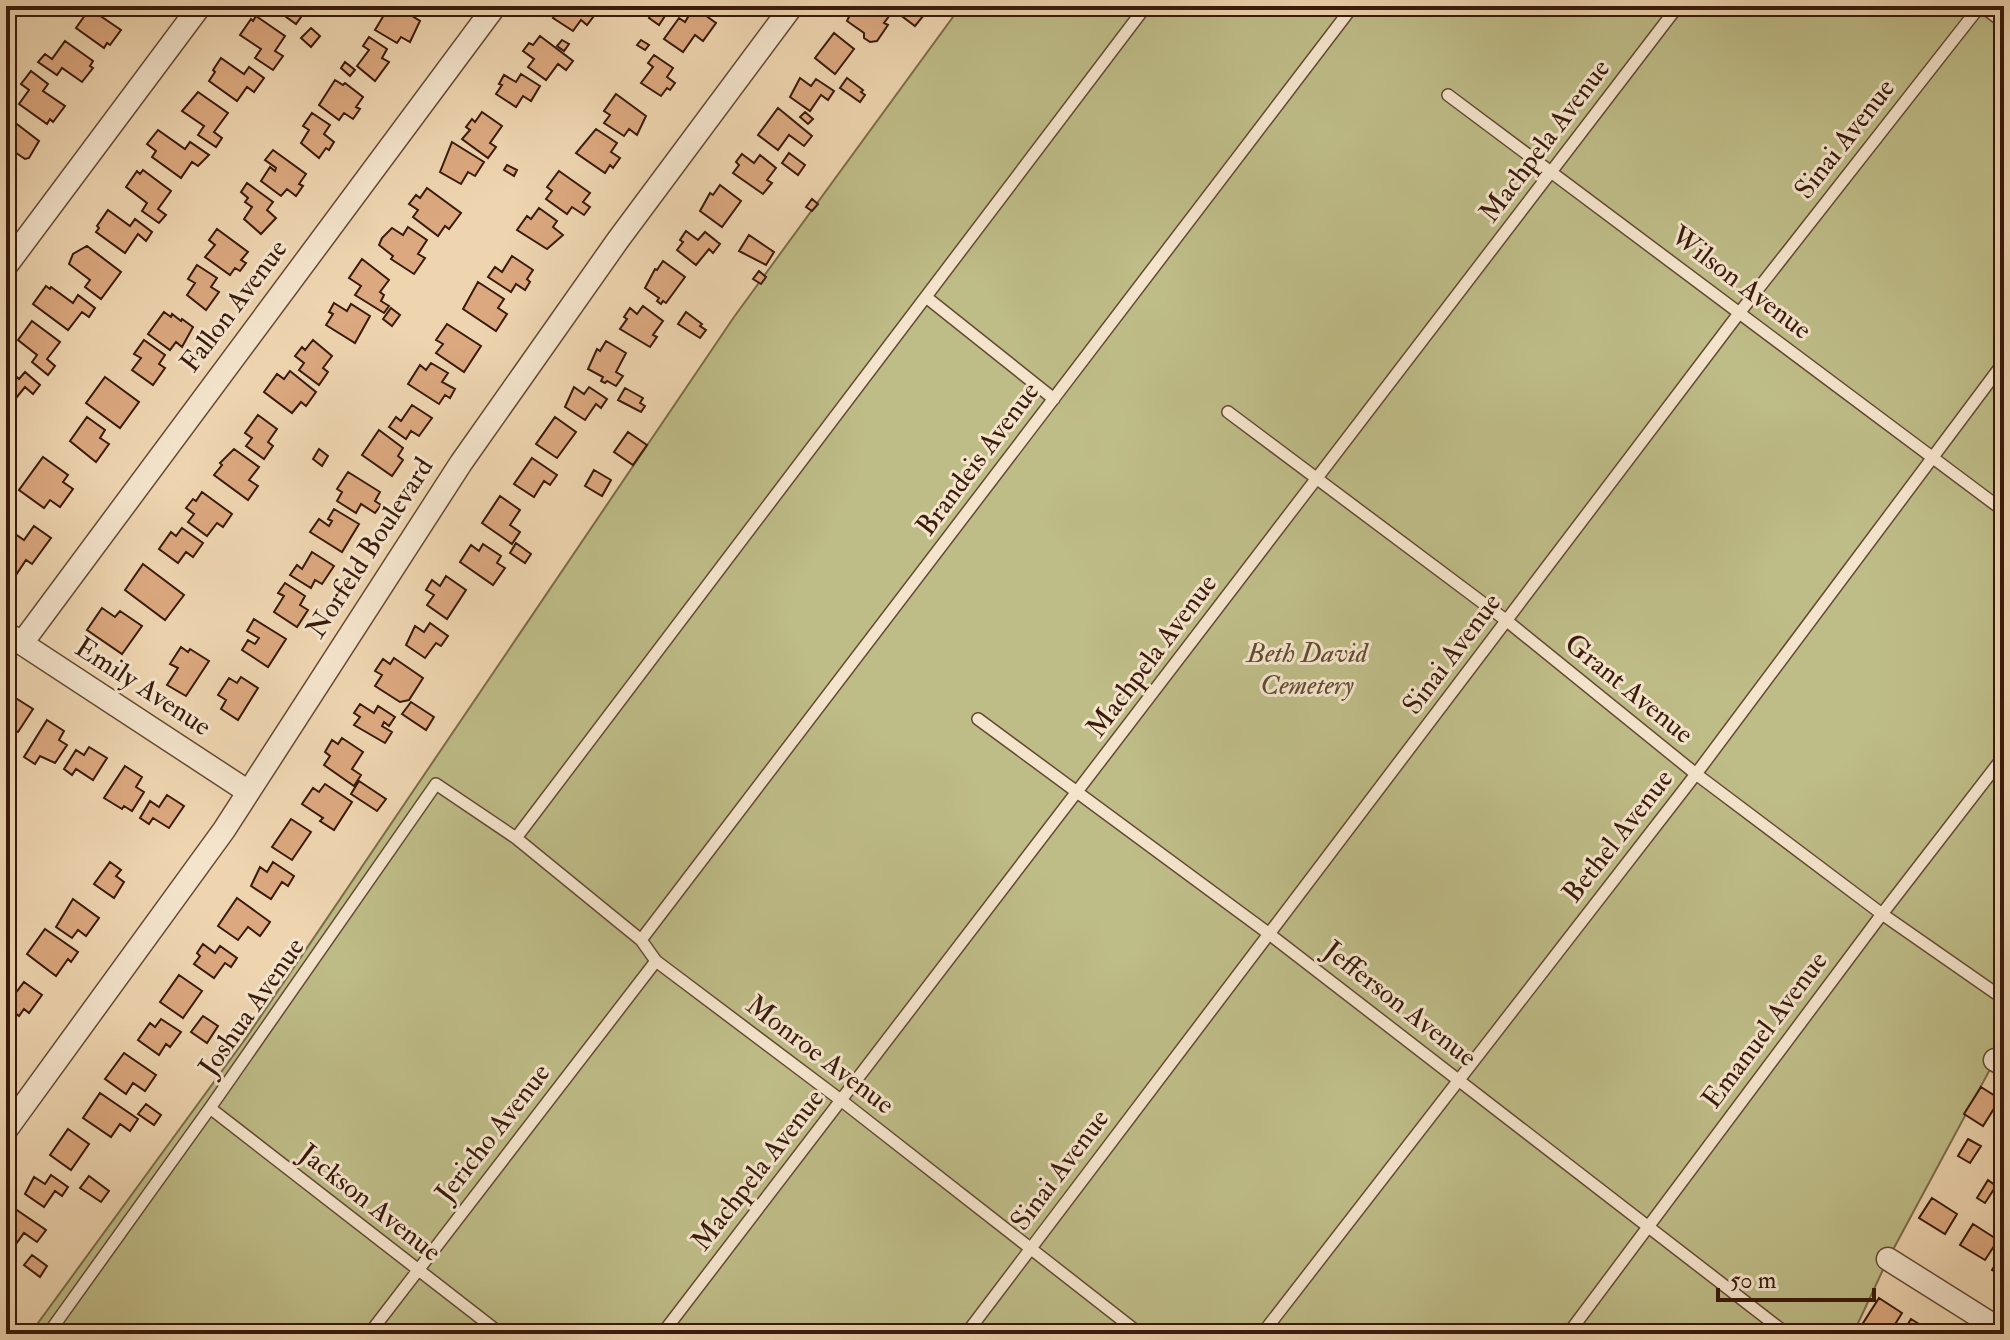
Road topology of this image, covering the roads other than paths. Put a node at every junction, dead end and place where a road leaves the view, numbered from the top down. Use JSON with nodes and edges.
{"nodes":[{"id":1,"x":200,"y":6,"type":"edge"},
{"id":2,"x":495,"y":6,"type":"edge"},
{"id":3,"x":1146,"y":6,"type":"edge"},
{"id":4,"x":1353,"y":6,"type":"edge"},
{"id":5,"x":1678,"y":6,"type":"edge"},
{"id":6,"x":1981,"y":6,"type":"edge"},
{"id":7,"x":785,"y":8,"type":"edge"},
{"id":8,"x":2004,"y":23,"type":"edge"},
{"id":9,"x":1448,"y":95,"type":"dead end"},
{"id":10,"x":1551,"y":172,"type":"junction"},
{"id":11,"x":6,"y":266,"type":"edge"},
{"id":12,"x":926,"y":297,"type":"junction"},
{"id":13,"x":1740,"y":312,"type":"junction"},
{"id":14,"x":2004,"y":362,"type":"edge"},
{"id":15,"x":1054,"y":399,"type":"junction"},
{"id":16,"x":1228,"y":412,"type":"dead end"},
{"id":17,"x":1932,"y":456,"type":"junction"},
{"id":18,"x":1317,"y":480,"type":"junction"},
{"id":19,"x":2004,"y":511,"type":"edge"},
{"id":20,"x":1507,"y":621,"type":"junction"},
{"id":21,"x":14,"y":638,"type":"edge"},
{"id":22,"x":978,"y":719,"type":"dead end"},
{"id":23,"x":2004,"y":756,"type":"edge"},
{"id":24,"x":1696,"y":774,"type":"junction"},
{"id":25,"x":247,"y":791,"type":"junction"},
{"id":26,"x":1077,"y":794,"type":"junction"},
{"id":27,"x":516,"y":838,"type":"junction"},
{"id":28,"x":1882,"y":914,"type":"junction"},
{"id":29,"x":1268,"y":933,"type":"junction"},
{"id":30,"x":641,"y":940,"type":"junction"},
{"id":31,"x":656,"y":961,"type":"junction"},
{"id":32,"x":2004,"y":999,"type":"edge"},
{"id":33,"x":1458,"y":1079,"type":"junction"},
{"id":34,"x":842,"y":1101,"type":"junction"},
{"id":35,"x":210,"y":1108,"type":"junction"},
{"id":36,"x":6,"y":1130,"type":"edge"},
{"id":37,"x":1649,"y":1226,"type":"junction"},
{"id":38,"x":1031,"y":1249,"type":"junction"},
{"id":39,"x":1888,"y":1259,"type":"dead end"},
{"id":40,"x":417,"y":1271,"type":"junction"},
{"id":41,"x":2004,"y":1332,"type":"edge"},
{"id":42,"x":48,"y":1334,"type":"edge"},
{"id":43,"x":369,"y":1334,"type":"edge"},
{"id":44,"x":501,"y":1334,"type":"edge"},
{"id":45,"x":662,"y":1334,"type":"edge"},
{"id":46,"x":966,"y":1334,"type":"edge"},
{"id":47,"x":1140,"y":1334,"type":"edge"},
{"id":48,"x":1262,"y":1334,"type":"edge"},
{"id":49,"x":1568,"y":1334,"type":"edge"},
{"id":50,"x":1787,"y":1334,"type":"edge"}],
"edges":[{"from":1,"to":11,"type":"street"},
{"from":2,"to":21,"type":"street","name":"Fallon Avenue"},
{"from":3,"to":12,"type":"lane"},
{"from":4,"to":15,"type":"lane","name":"Brandeis Avenue"},
{"from":5,"to":10,"type":"lane","name":"Machpela Avenue"},
{"from":6,"to":8,"type":"lane"},
{"from":6,"to":13,"type":"lane","name":"Sinai Avenue"},
{"from":7,"to":25,"type":"street","name":"Norfeld Boulevard"},
{"from":9,"to":10,"type":"lane","name":"Wilson Avenue"},
{"from":10,"to":13,"type":"lane","name":"Wilson Avenue"},
{"from":10,"to":18,"type":"lane","name":"Machpela Avenue"},
{"from":12,"to":15,"type":"lane"},
{"from":12,"to":27,"type":"lane"},
{"from":13,"to":17,"type":"lane","name":"Wilson Avenue"},
{"from":13,"to":20,"type":"lane","name":"Sinai Avenue"},
{"from":14,"to":17,"type":"lane","name":"Bethel Avenue"},
{"from":15,"to":30,"type":"lane","name":"Brandeis Avenue"},
{"from":16,"to":18,"type":"lane","name":"Grant Avenue"},
{"from":17,"to":19,"type":"lane","name":"Wilson Avenue"},
{"from":17,"to":24,"type":"lane","name":"Bethel Avenue"},
{"from":18,"to":20,"type":"lane","name":"Grant Avenue"},
{"from":18,"to":26,"type":"lane","name":"Machpela Avenue"},
{"from":20,"to":24,"type":"lane","name":"Grant Avenue"},
{"from":20,"to":29,"type":"lane","name":"Sinai Avenue"},
{"from":21,"to":25,"type":"street","name":"Emily Avenue"},
{"from":22,"to":26,"type":"lane","name":"Jefferson Avenue"},
{"from":23,"to":28,"type":"lane","name":"Emanuel Avenue"},
{"from":24,"to":28,"type":"lane","name":"Grant Avenue"},
{"from":24,"to":33,"type":"lane","name":"Bethel Avenue"},
{"from":25,"to":36,"type":"street","name":"Norfeld Boulevard"},
{"from":26,"to":29,"type":"lane","name":"Jefferson Avenue"},
{"from":26,"to":34,"type":"lane","name":"Machpela Avenue"},
{"from":27,"to":30,"type":"lane","name":"Monroe Avenue"},
{"from":27,"to":35,"type":"lane","name":"Joshua Avenue"},
{"from":28,"to":32,"type":"lane","name":"Grant Avenue"},
{"from":28,"to":37,"type":"lane","name":"Emanuel Avenue"},
{"from":29,"to":33,"type":"lane","name":"Jefferson Avenue"},
{"from":29,"to":38,"type":"lane","name":"Sinai Avenue"},
{"from":30,"to":31,"type":"lane","name":"Monroe Avenue"},
{"from":31,"to":34,"type":"lane","name":"Monroe Avenue"},
{"from":31,"to":40,"type":"lane","name":"Jericho Avenue"},
{"from":33,"to":37,"type":"lane","name":"Jefferson Avenue"},
{"from":33,"to":48,"type":"lane","name":"Bethel Avenue"},
{"from":34,"to":38,"type":"lane","name":"Monroe Avenue"},
{"from":34,"to":45,"type":"lane","name":"Machpela Avenue"},
{"from":35,"to":40,"type":"lane","name":"Jackson Avenue"},
{"from":35,"to":42,"type":"lane","name":"Joshua Avenue"},
{"from":37,"to":49,"type":"lane","name":"Emanuel Avenue"},
{"from":37,"to":50,"type":"lane","name":"Jefferson Avenue"},
{"from":38,"to":46,"type":"lane","name":"Sinai Avenue"},
{"from":38,"to":47,"type":"lane","name":"Monroe Avenue"},
{"from":39,"to":41,"type":"street"},
{"from":40,"to":43,"type":"lane","name":"Jericho Avenue"},
{"from":40,"to":44,"type":"lane","name":"Jackson Avenue"}]}
